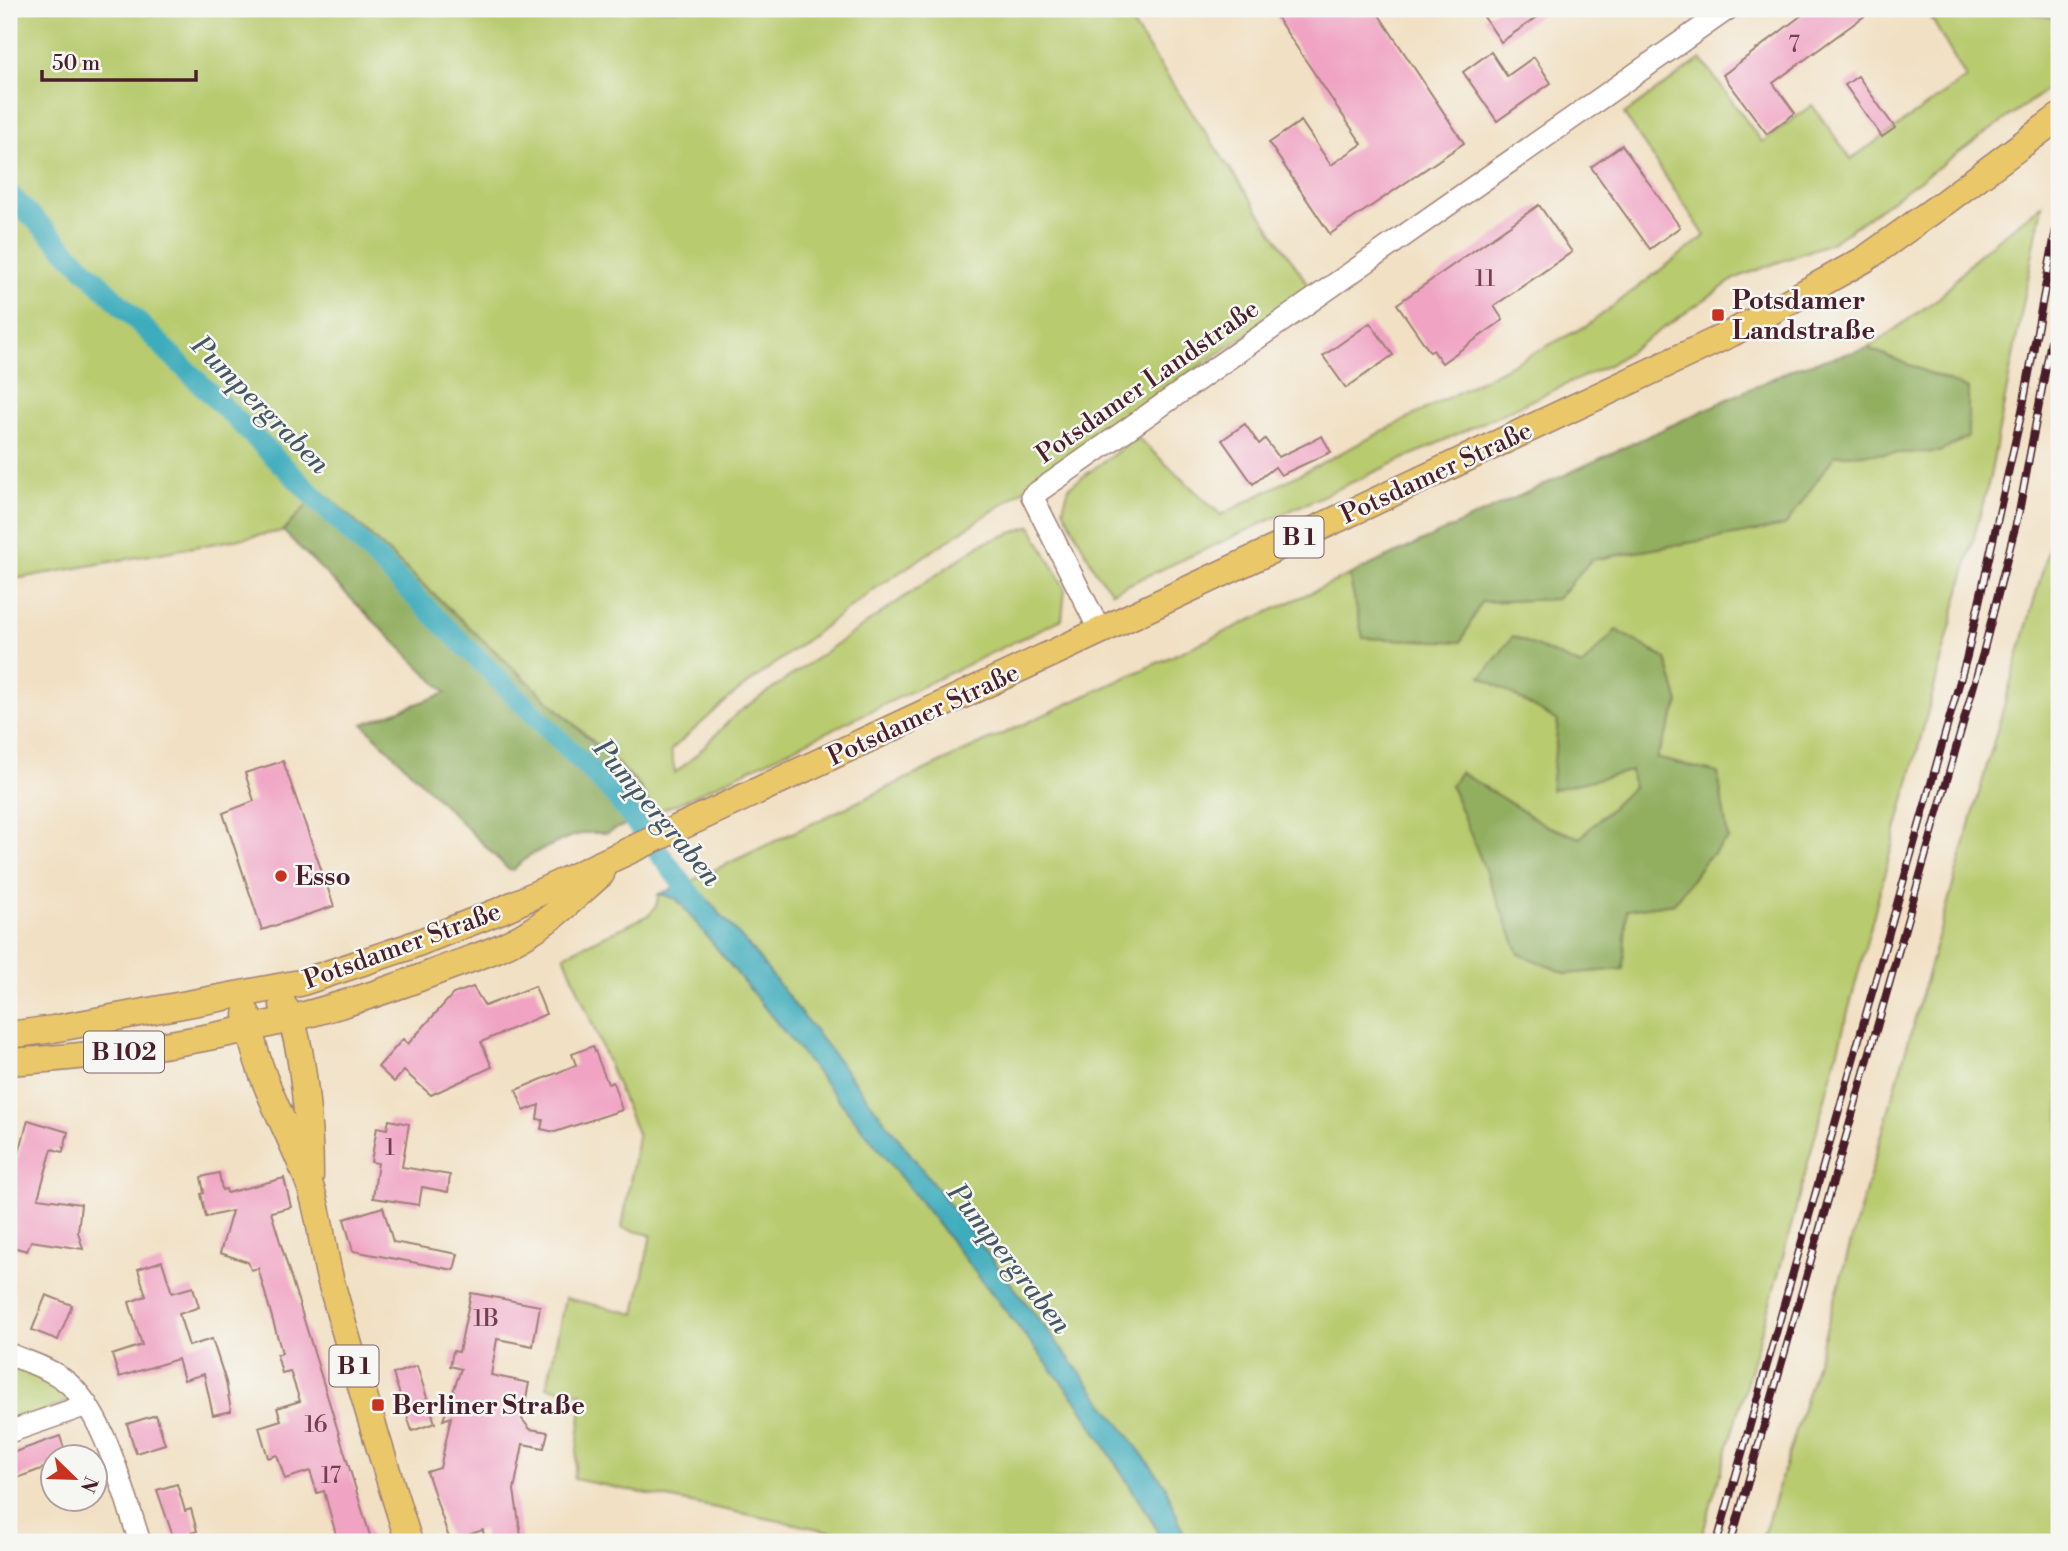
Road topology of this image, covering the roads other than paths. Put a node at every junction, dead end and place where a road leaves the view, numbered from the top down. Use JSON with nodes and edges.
{"nodes":[{"id":1,"x":1728,"y":9,"type":"edge"},
{"id":2,"x":2059,"y":118,"type":"edge"},
{"id":3,"x":1100,"y":632,"type":"junction"},
{"id":4,"x":633,"y":849,"type":"junction"},
{"id":5,"x":255,"y":993,"type":"junction"},
{"id":6,"x":293,"y":1019,"type":"junction"},
{"id":7,"x":249,"y":1030,"type":"junction"},
{"id":8,"x":9,"y":1035,"type":"edge"},
{"id":9,"x":9,"y":1062,"type":"edge"},
{"id":10,"x":310,"y":1186,"type":"junction"},
{"id":11,"x":9,"y":1354,"type":"edge"},
{"id":12,"x":87,"y":1405,"type":"junction"},
{"id":13,"x":9,"y":1432,"type":"edge"},
{"id":14,"x":135,"y":1541,"type":"edge"},
{"id":15,"x":409,"y":1542,"type":"edge"}],
"edges":[{"from":1,"to":3,"type":"street","name":"Potsdamer Landstraße"},
{"from":2,"to":3,"type":"main road","name":"Potsdamer Straße","number":"B 1"},
{"from":3,"to":4,"type":"main road","name":"Potsdamer Straße","number":"B 1"},
{"from":4,"to":5,"type":"main road","name":"Potsdamer Straße","number":"B 1"},
{"from":4,"to":6,"type":"main road","name":"Potsdamer Straße","number":"B 1"},
{"from":5,"to":6,"type":"main road"},
{"from":5,"to":7,"type":"main road","number":"B 1"},
{"from":5,"to":8,"type":"main road","number":"B 102"},
{"from":6,"to":7,"type":"main road","number":"B 102"},
{"from":6,"to":10,"type":"main road","number":"B 1"},
{"from":7,"to":9,"type":"main road","number":"B 102"},
{"from":7,"to":10,"type":"main road","number":"B 1"},
{"from":10,"to":15,"type":"main road","number":"B 1"},
{"from":11,"to":12,"type":"street"},
{"from":12,"to":13,"type":"street"},
{"from":12,"to":14,"type":"street"}]}
